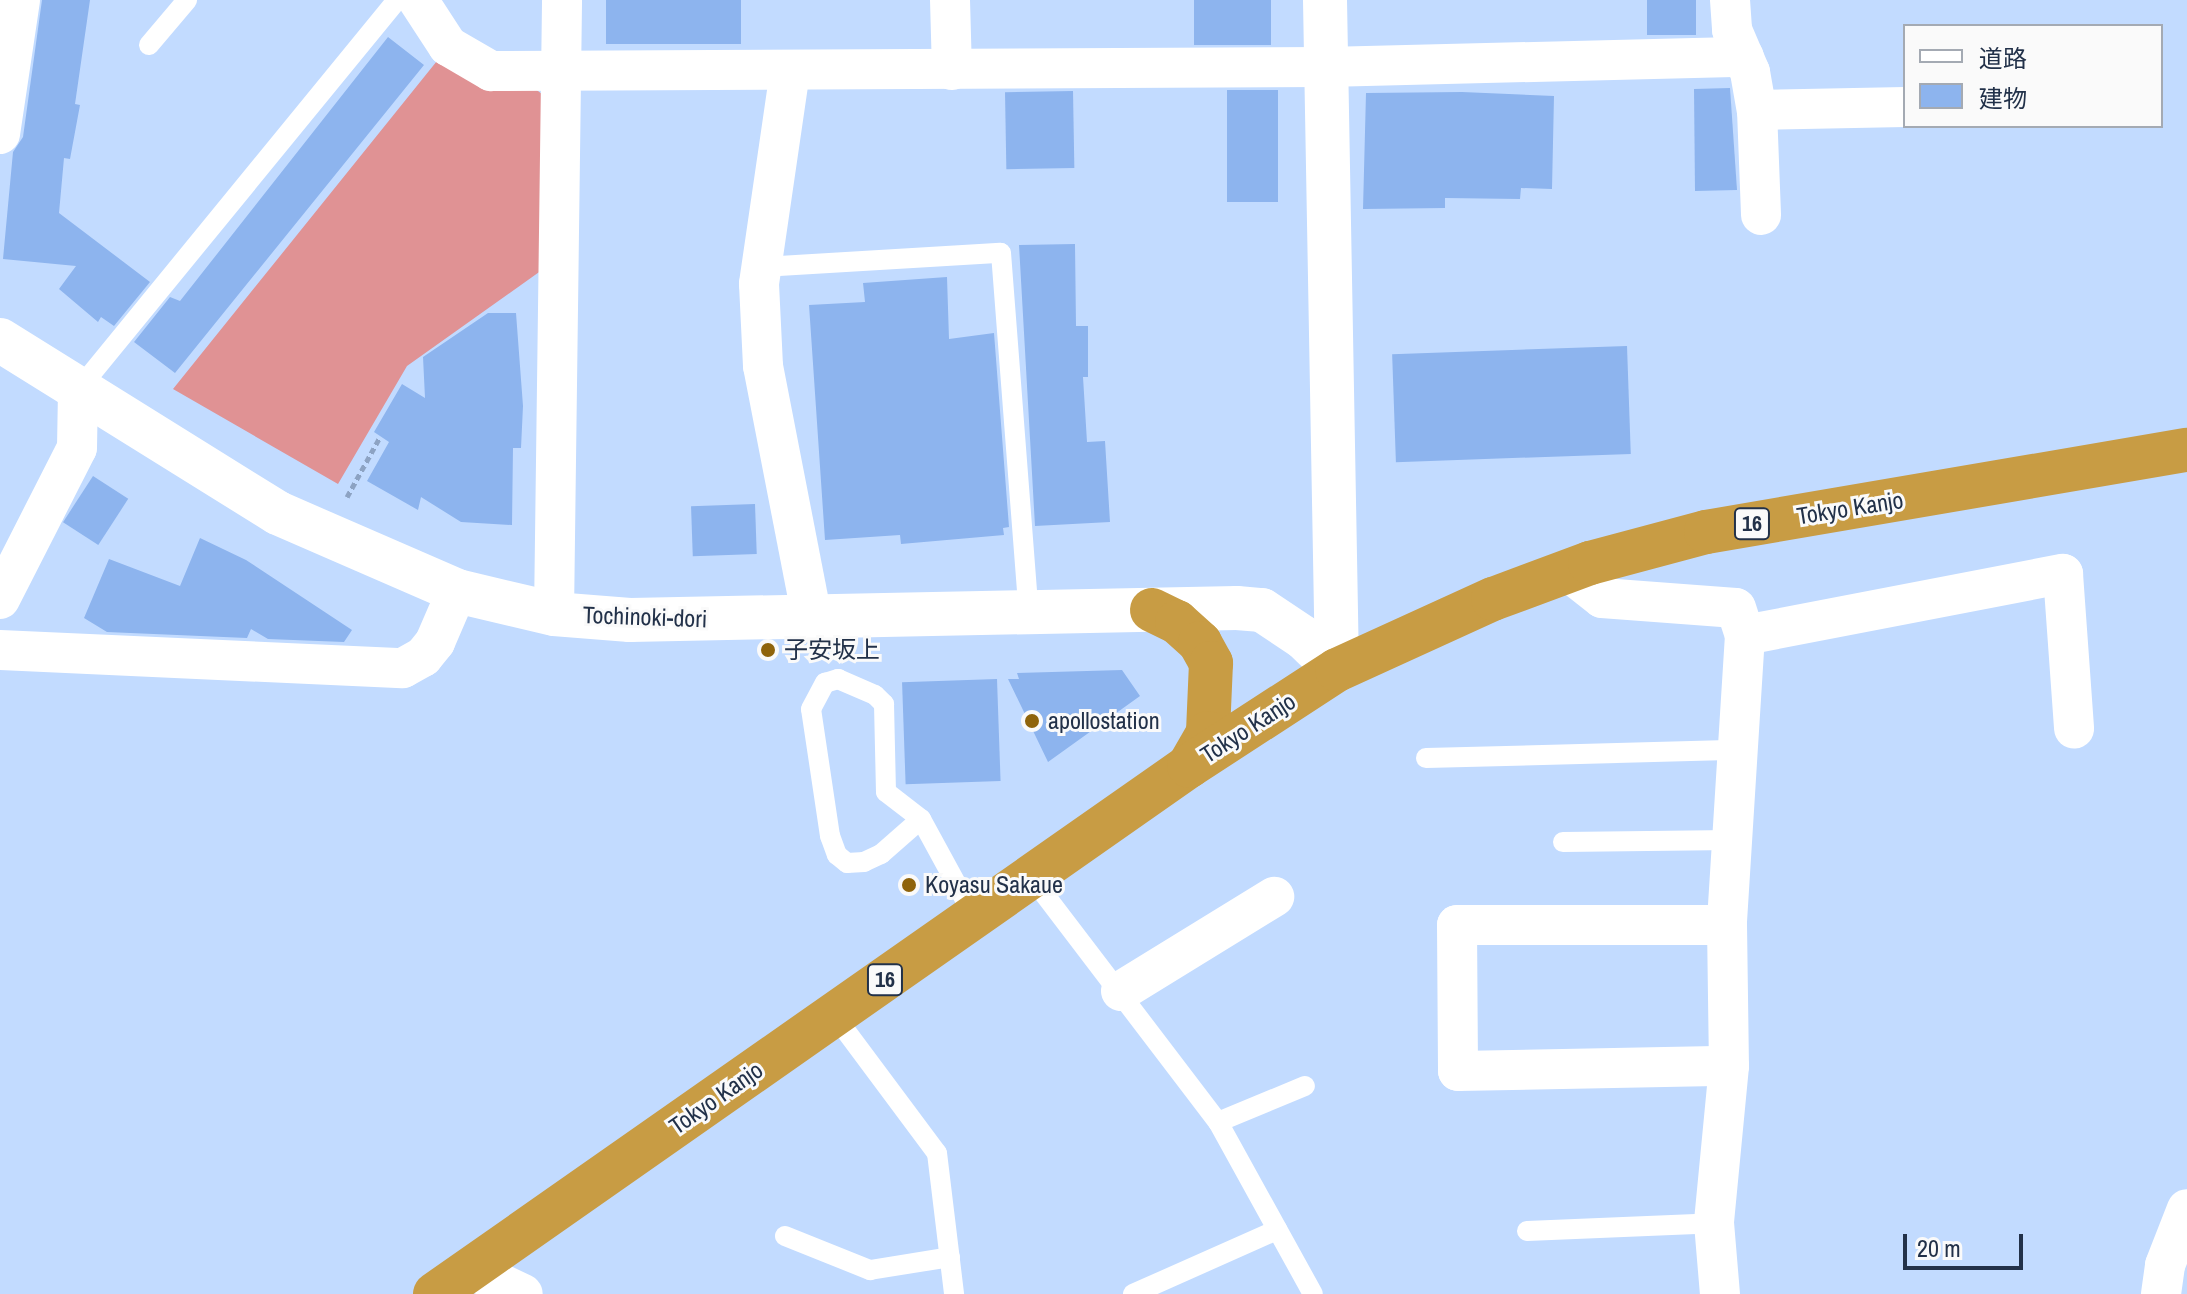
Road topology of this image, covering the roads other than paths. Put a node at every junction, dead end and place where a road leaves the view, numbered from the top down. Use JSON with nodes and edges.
{"nodes":[{"id":1,"x":20,"y":0,"type":"edge"},
{"id":2,"x":187,"y":0,"type":"edge"},
{"id":3,"x":397,"y":0,"type":"edge"},
{"id":4,"x":418,"y":0,"type":"edge"},
{"id":5,"x":562,"y":0,"type":"edge"},
{"id":6,"x":950,"y":0,"type":"edge"},
{"id":7,"x":1325,"y":0,"type":"edge"},
{"id":8,"x":1730,"y":0,"type":"edge"},
{"id":9,"x":149,"y":45,"type":"dead end"},
{"id":10,"x":1744,"y":57,"type":"junction"},
{"id":11,"x":1326,"y":67,"type":"junction"},
{"id":12,"x":952,"y":70,"type":"junction"},
{"id":13,"x":790,"y":71,"type":"junction"},
{"id":14,"x":563,"y":72,"type":"junction"},
{"id":15,"x":1903,"y":107,"type":"edge"},
{"id":16,"x":1757,"y":110,"type":"junction"},
{"id":17,"x":0,"y":134,"type":"edge"},
{"id":18,"x":1761,"y":215,"type":"dead end"},
{"id":19,"x":762,"y":267,"type":"junction"},
{"id":20,"x":0,"y":340,"type":"edge"},
{"id":21,"x":78,"y":390,"type":"junction"},
{"id":22,"x":2187,"y":450,"type":"edge"},
{"id":23,"x":1569,"y":572,"type":"junction"},
{"id":24,"x":457,"y":591,"type":"junction"},
{"id":25,"x":0,"y":599,"type":"edge"},
{"id":26,"x":1152,"y":610,"type":"junction"},
{"id":27,"x":1029,"y":613,"type":"junction"},
{"id":28,"x":554,"y":614,"type":"junction"},
{"id":29,"x":812,"y":618,"type":"junction"},
{"id":30,"x":1745,"y":635,"type":"junction"},
{"id":31,"x":0,"y":650,"type":"edge"},
{"id":32,"x":1337,"y":670,"type":"junction"},
{"id":33,"x":2074,"y":729,"type":"dead end"},
{"id":34,"x":1738,"y":750,"type":"junction"},
{"id":35,"x":1426,"y":758,"type":"dead end"},
{"id":36,"x":1189,"y":766,"type":"junction"},
{"id":37,"x":921,"y":819,"type":"junction"},
{"id":38,"x":1732,"y":840,"type":"junction"},
{"id":39,"x":1563,"y":842,"type":"dead end"},
{"id":40,"x":1032,"y":878,"type":"junction"},
{"id":41,"x":1274,"y":897,"type":"dead end"},
{"id":42,"x":975,"y":918,"type":"junction"},
{"id":43,"x":1727,"y":925,"type":"junction"},
{"id":44,"x":1121,"y":991,"type":"junction"},
{"id":45,"x":834,"y":1015,"type":"junction"},
{"id":46,"x":1729,"y":1066,"type":"junction"},
{"id":47,"x":1305,"y":1086,"type":"dead end"},
{"id":48,"x":1218,"y":1122,"type":"junction"},
{"id":49,"x":2187,"y":1209,"type":"edge"},
{"id":50,"x":1714,"y":1223,"type":"junction"},
{"id":51,"x":1277,"y":1230,"type":"junction"},
{"id":52,"x":1527,"y":1231,"type":"dead end"},
{"id":53,"x":785,"y":1236,"type":"dead end"},
{"id":54,"x":950,"y":1257,"type":"junction"},
{"id":55,"x":472,"y":1270,"type":"junction"},
{"id":56,"x":435,"y":1294,"type":"edge"},
{"id":57,"x":523,"y":1294,"type":"edge"},
{"id":58,"x":954,"y":1294,"type":"edge"},
{"id":59,"x":1133,"y":1294,"type":"edge"},
{"id":60,"x":1313,"y":1294,"type":"edge"},
{"id":61,"x":1720,"y":1294,"type":"edge"},
{"id":62,"x":2161,"y":1294,"type":"edge"}],
"edges":[{"from":1,"to":17,"type":"street"},
{"from":2,"to":9,"type":"lane"},
{"from":3,"to":21,"type":"lane"},
{"from":4,"to":14,"type":"street"},
{"from":5,"to":14,"type":"street"},
{"from":6,"to":12,"type":"street"},
{"from":7,"to":11,"type":"street"},
{"from":8,"to":10,"type":"street"},
{"from":10,"to":11,"type":"street"},
{"from":10,"to":16,"type":"street"},
{"from":11,"to":12,"type":"street"},
{"from":11,"to":32,"type":"street"},
{"from":12,"to":13,"type":"street"},
{"from":13,"to":14,"type":"street"},
{"from":13,"to":19,"type":"street"},
{"from":14,"to":28,"type":"street"},
{"from":15,"to":16,"type":"street"},
{"from":16,"to":18,"type":"street"},
{"from":19,"to":27,"type":"lane"},
{"from":19,"to":29,"type":"street"},
{"from":20,"to":21,"type":"street","name":"Tochinoki-dori"},
{"from":21,"to":24,"type":"street","name":"Tochinoki-dori"},
{"from":21,"to":25,"type":"street"},
{"from":22,"to":23,"type":"highway","name":"Tokyo Kanjo","number":"16"},
{"from":23,"to":30,"type":"street"},
{"from":23,"to":32,"type":"highway","name":"Tokyo Kanjo","number":"16"},
{"from":24,"to":28,"type":"street","name":"Tochinoki-dori"},
{"from":24,"to":31,"type":"street"},
{"from":26,"to":27,"type":"street","name":"Tochinoki-dori"},
{"from":26,"to":32,"type":"street","name":"Tochinoki-dori"},
{"from":26,"to":36,"type":"highway","number":"16"},
{"from":27,"to":29,"type":"street","name":"Tochinoki-dori"},
{"from":28,"to":29,"type":"street","name":"Tochinoki-dori"},
{"from":30,"to":33,"type":"street"},
{"from":30,"to":34,"type":"street"},
{"from":32,"to":36,"type":"highway","name":"Tokyo Kanjo","number":"16"},
{"from":34,"to":35,"type":"lane"},
{"from":34,"to":38,"type":"street"},
{"from":36,"to":40,"type":"highway","name":"Tokyo Kanjo","number":"16"},
{"from":37,"to":37,"type":"lane"},
{"from":37,"to":42,"type":"lane"},
{"from":38,"to":39,"type":"lane"},
{"from":38,"to":43,"type":"street"},
{"from":40,"to":42,"type":"highway","name":"Tokyo Kanjo","number":"16"},
{"from":40,"to":44,"type":"lane"},
{"from":41,"to":44,"type":"street"},
{"from":42,"to":45,"type":"highway","name":"Tokyo Kanjo","number":"16"},
{"from":43,"to":46,"type":"street"},
{"from":43,"to":46,"type":"street"},
{"from":44,"to":48,"type":"lane"},
{"from":45,"to":54,"type":"lane"},
{"from":45,"to":55,"type":"highway","name":"Tokyo Kanjo","number":"16"},
{"from":46,"to":50,"type":"street"},
{"from":47,"to":48,"type":"lane"},
{"from":48,"to":51,"type":"lane"},
{"from":49,"to":62,"type":"street"},
{"from":50,"to":52,"type":"lane"},
{"from":50,"to":61,"type":"street"},
{"from":51,"to":59,"type":"lane"},
{"from":51,"to":60,"type":"lane"},
{"from":53,"to":54,"type":"lane"},
{"from":54,"to":58,"type":"lane"},
{"from":55,"to":56,"type":"highway","name":"Tokyo Kanjo","number":"16"},
{"from":55,"to":57,"type":"street"}]}
